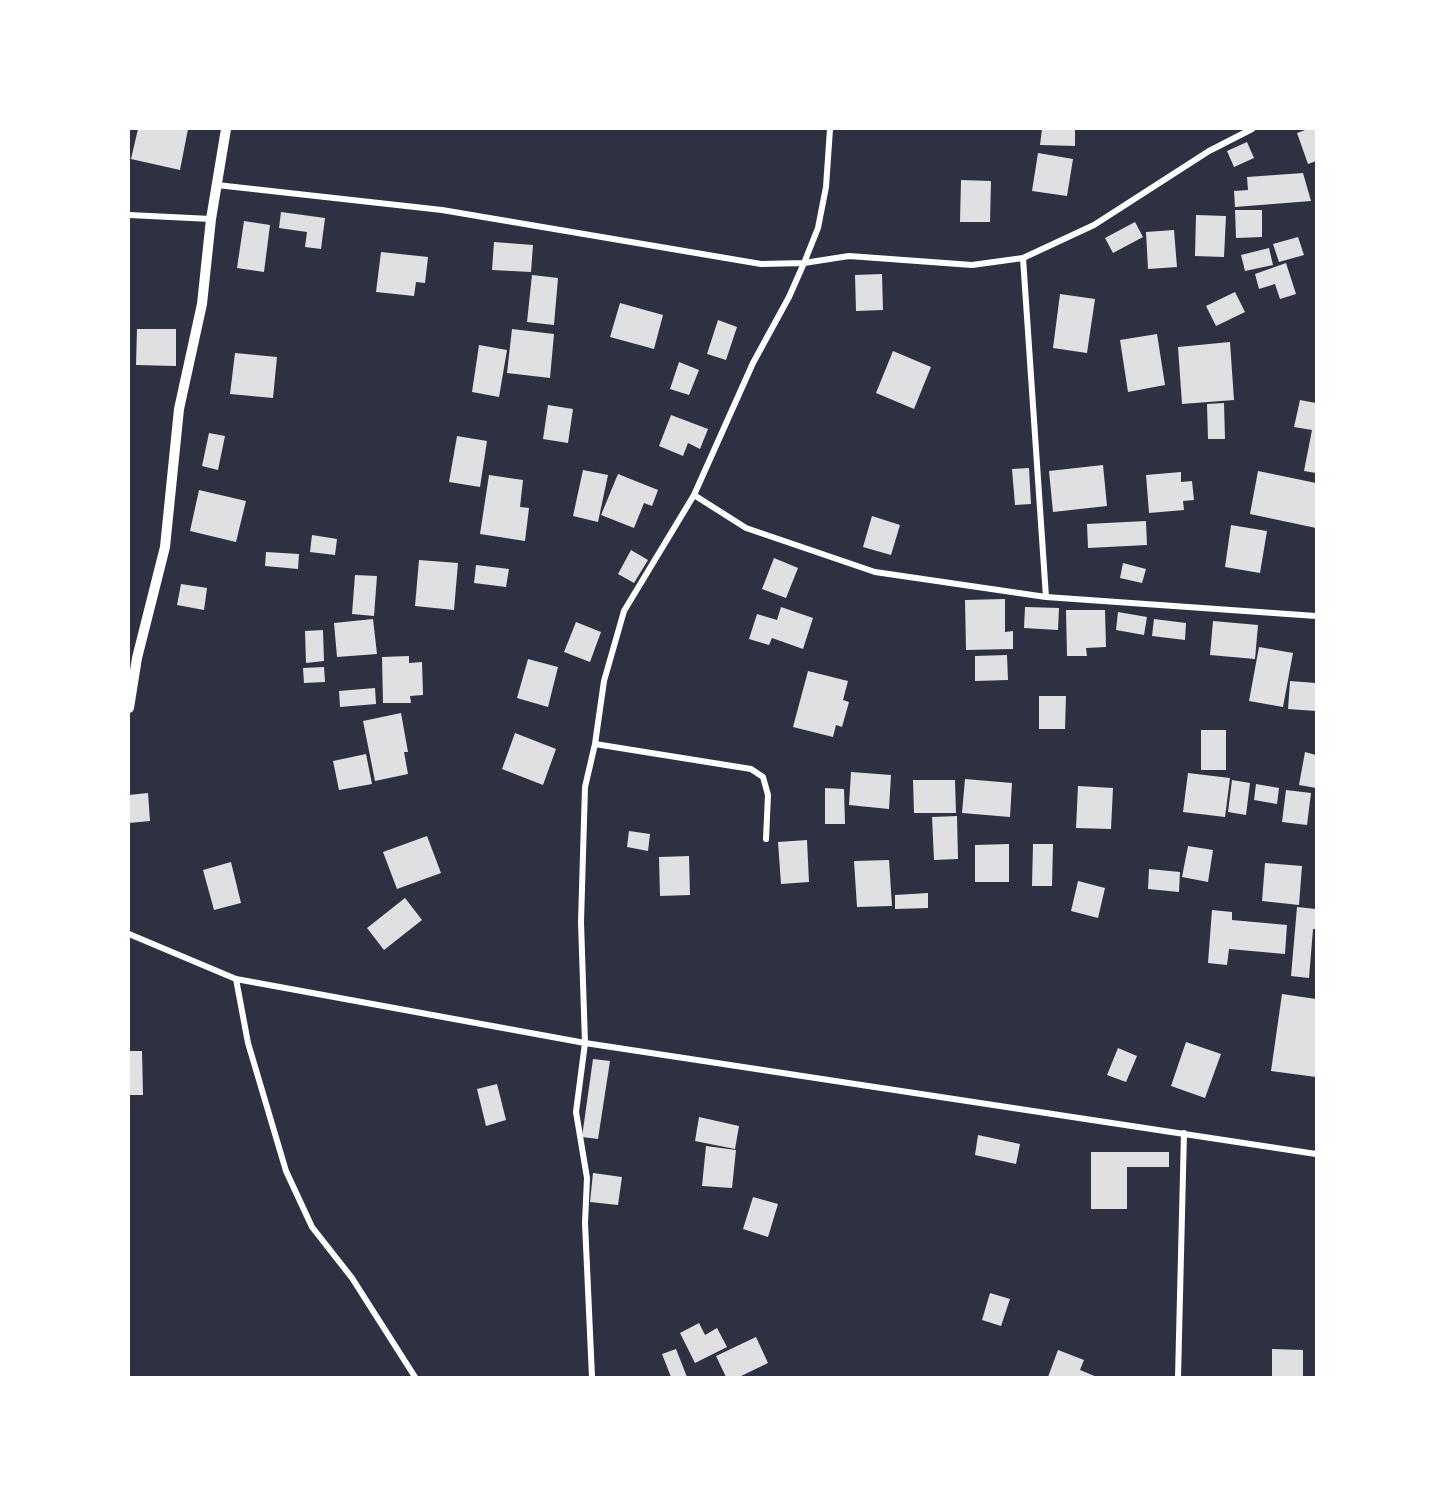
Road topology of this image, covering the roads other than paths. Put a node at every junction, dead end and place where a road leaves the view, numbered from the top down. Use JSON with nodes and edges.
{"nodes":[{"id":1,"x":226,"y":129,"type":"edge"},
{"id":2,"x":830,"y":129,"type":"edge"},
{"id":3,"x":1252,"y":129,"type":"edge"},
{"id":4,"x":217,"y":185,"type":"junction"},
{"id":5,"x":129,"y":215,"type":"edge"},
{"id":6,"x":211,"y":219,"type":"junction"},
{"id":7,"x":1023,"y":258,"type":"junction"},
{"id":8,"x":804,"y":263,"type":"junction"},
{"id":9,"x":694,"y":495,"type":"junction"},
{"id":10,"x":1046,"y":597,"type":"junction"},
{"id":11,"x":1316,"y":616,"type":"edge"},
{"id":12,"x":129,"y":708,"type":"edge"},
{"id":13,"x":595,"y":744,"type":"junction"},
{"id":14,"x":766,"y":839,"type":"dead end"},
{"id":15,"x":129,"y":934,"type":"edge"},
{"id":16,"x":236,"y":979,"type":"junction"},
{"id":17,"x":585,"y":1043,"type":"junction"},
{"id":18,"x":1185,"y":1133,"type":"junction"},
{"id":19,"x":1316,"y":1154,"type":"edge"},
{"id":20,"x":415,"y":1377,"type":"edge"},
{"id":21,"x":592,"y":1377,"type":"edge"},
{"id":22,"x":1178,"y":1377,"type":"edge"}],
"edges":[{"from":1,"to":4,"type":"street"},
{"from":2,"to":8,"type":"street"},
{"from":3,"to":7,"type":"street"},
{"from":4,"to":6,"type":"street"},
{"from":4,"to":8,"type":"street"},
{"from":5,"to":6,"type":"street"},
{"from":6,"to":12,"type":"street"},
{"from":7,"to":8,"type":"street"},
{"from":7,"to":10,"type":"street"},
{"from":8,"to":9,"type":"street"},
{"from":9,"to":10,"type":"street"},
{"from":9,"to":13,"type":"street"},
{"from":10,"to":11,"type":"street"},
{"from":13,"to":14,"type":"street"},
{"from":13,"to":17,"type":"street"},
{"from":15,"to":16,"type":"street"},
{"from":16,"to":17,"type":"street"},
{"from":16,"to":20,"type":"street"},
{"from":17,"to":18,"type":"street"},
{"from":17,"to":21,"type":"street"},
{"from":18,"to":19,"type":"street"},
{"from":18,"to":22,"type":"street"}]}
